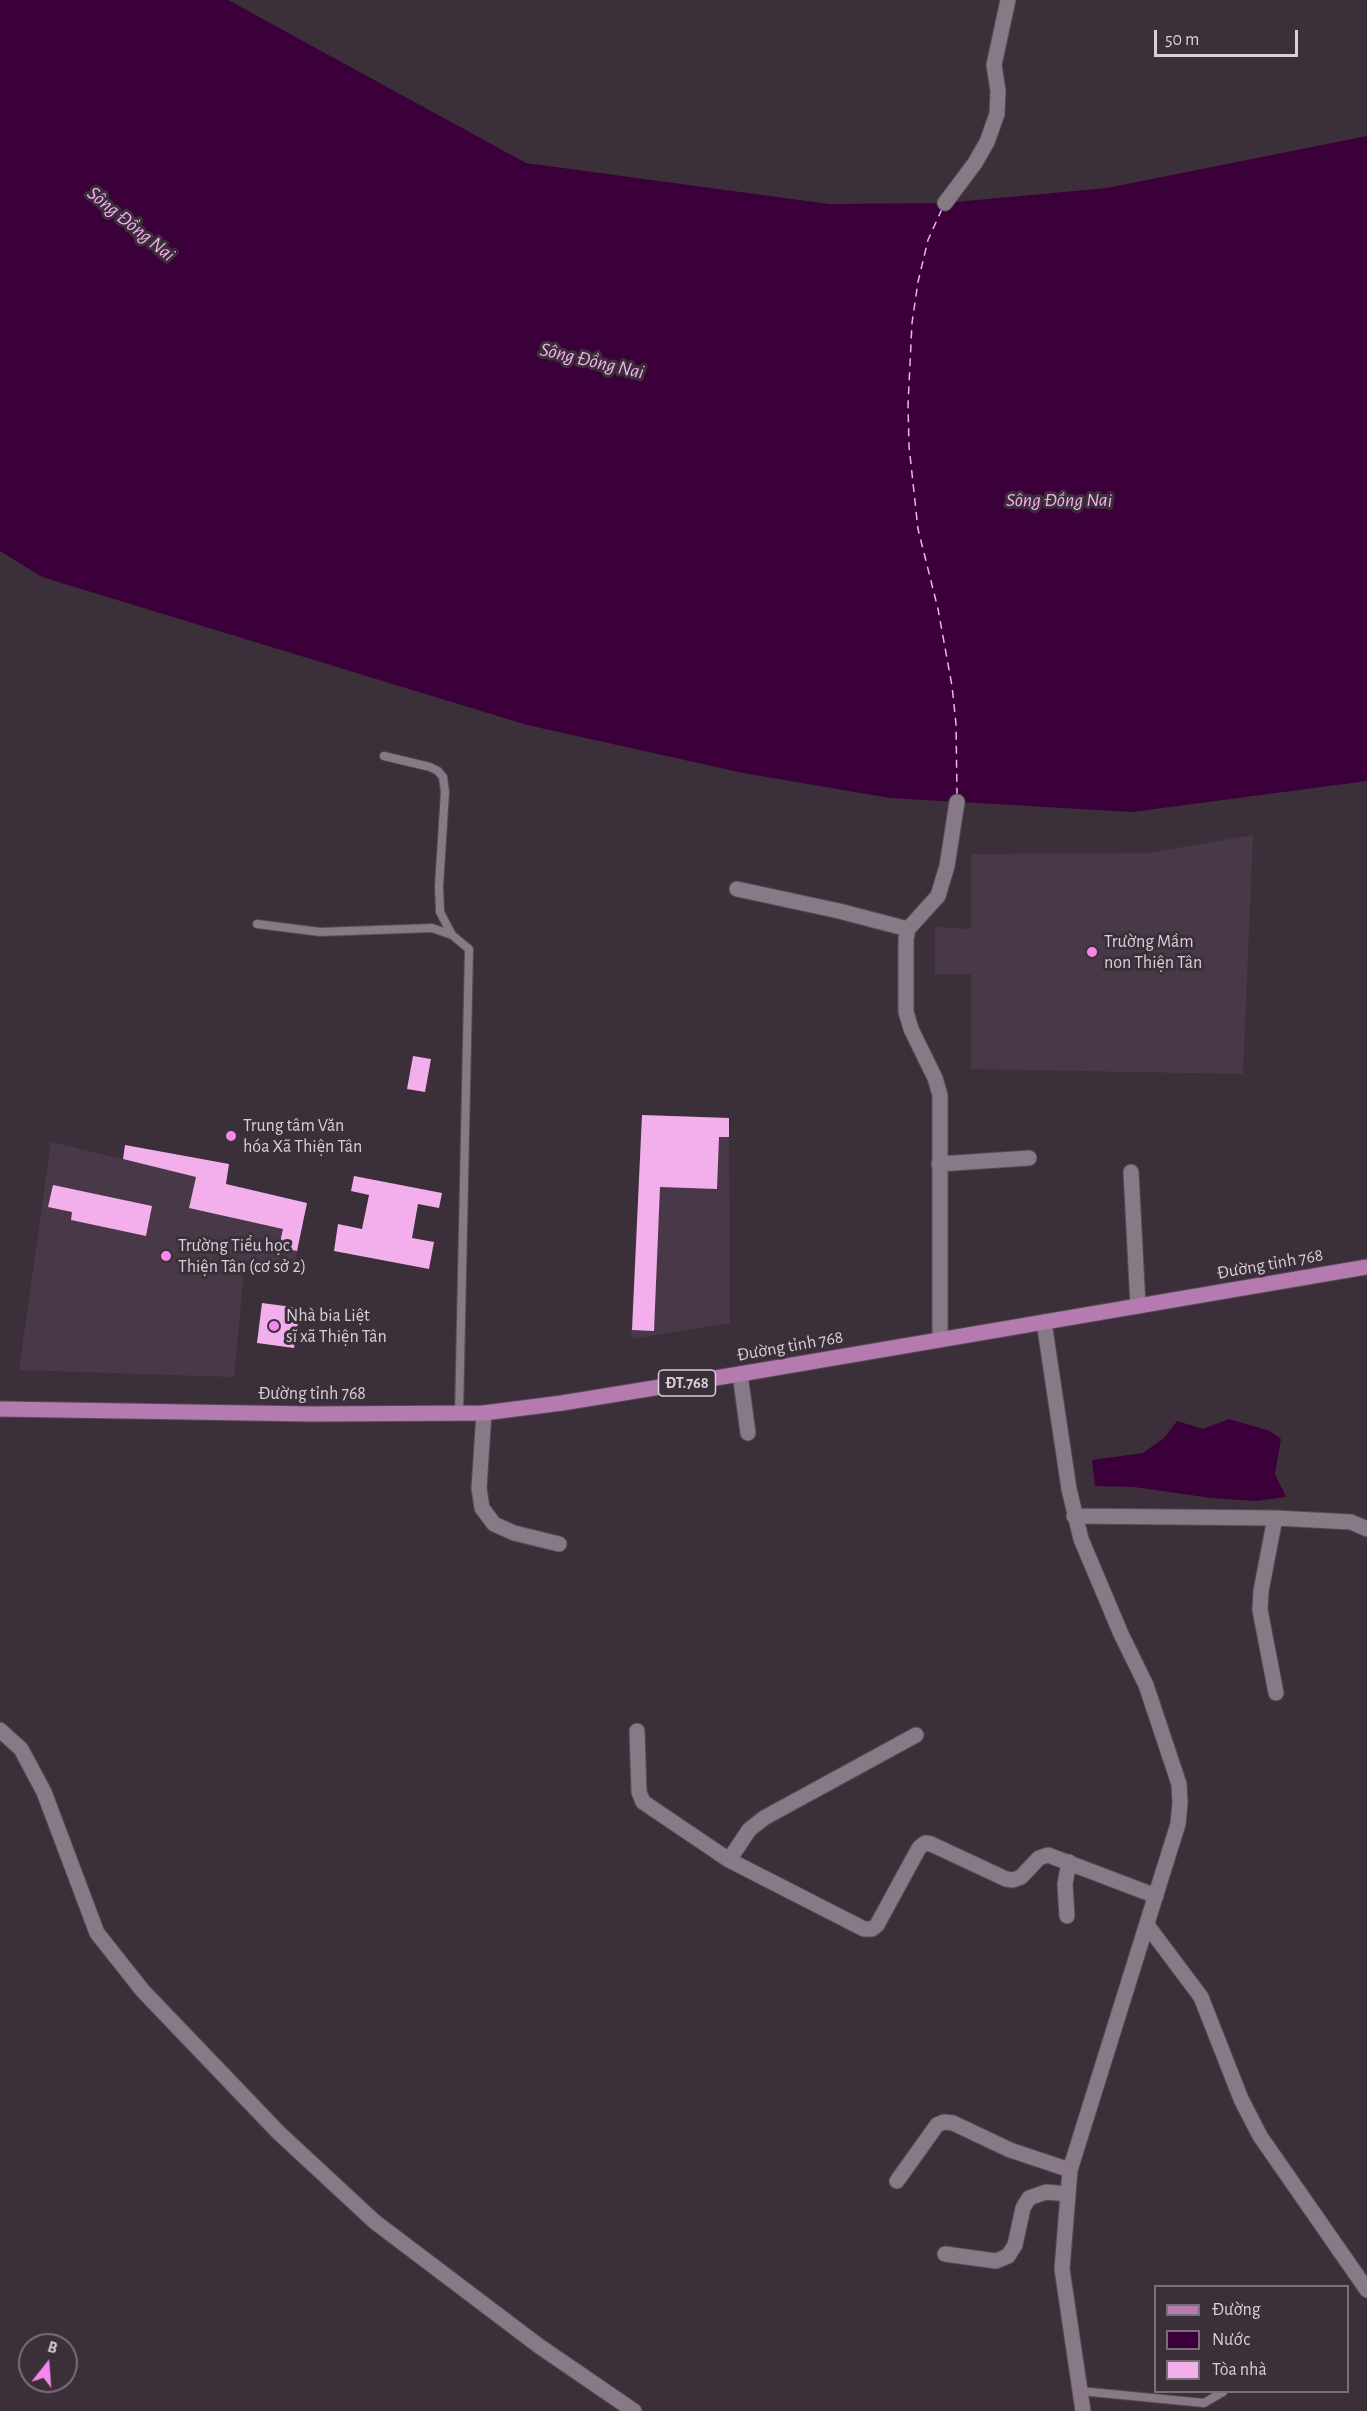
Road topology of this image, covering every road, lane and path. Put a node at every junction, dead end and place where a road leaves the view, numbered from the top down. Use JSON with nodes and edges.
{"nodes":[{"id":1,"x":1008,"y":0,"type":"edge"},
{"id":2,"x":945,"y":203,"type":"dead end"},
{"id":3,"x":384,"y":756,"type":"dead end"},
{"id":4,"x":957,"y":802,"type":"dead end"},
{"id":5,"x":737,"y":889,"type":"dead end"},
{"id":6,"x":257,"y":924,"type":"dead end"},
{"id":7,"x":908,"y":929,"type":"junction"},
{"id":8,"x":452,"y":935,"type":"junction"},
{"id":9,"x":1029,"y":1158,"type":"dead end"},
{"id":10,"x":939,"y":1164,"type":"junction"},
{"id":11,"x":1131,"y":1172,"type":"dead end"},
{"id":12,"x":1367,"y":1267,"type":"edge"},
{"id":13,"x":1138,"y":1306,"type":"junction"},
{"id":14,"x":1044,"y":1322,"type":"junction"},
{"id":15,"x":940,"y":1340,"type":"junction"},
{"id":16,"x":740,"y":1374,"type":"junction"},
{"id":17,"x":0,"y":1409,"type":"edge"},
{"id":18,"x":484,"y":1413,"type":"junction"},
{"id":19,"x":459,"y":1414,"type":"junction"},
{"id":20,"x":748,"y":1433,"type":"dead end"},
{"id":21,"x":1074,"y":1516,"type":"junction"},
{"id":22,"x":1275,"y":1518,"type":"junction"},
{"id":23,"x":1367,"y":1529,"type":"edge"},
{"id":24,"x":560,"y":1544,"type":"dead end"},
{"id":25,"x":1276,"y":1693,"type":"dead end"},
{"id":26,"x":0,"y":1730,"type":"edge"},
{"id":27,"x":637,"y":1731,"type":"dead end"},
{"id":28,"x":915,"y":1735,"type":"dead end"},
{"id":29,"x":729,"y":1860,"type":"junction"},
{"id":30,"x":1069,"y":1862,"type":"junction"},
{"id":31,"x":1156,"y":1896,"type":"junction"},
{"id":32,"x":1067,"y":1916,"type":"dead end"},
{"id":33,"x":1148,"y":1924,"type":"junction"},
{"id":34,"x":1070,"y":2170,"type":"junction"},
{"id":35,"x":897,"y":2181,"type":"dead end"},
{"id":36,"x":1068,"y":2194,"type":"junction"},
{"id":37,"x":945,"y":2254,"type":"dead end"},
{"id":38,"x":1367,"y":2290,"type":"edge"},
{"id":39,"x":1080,"y":2391,"type":"junction"},
{"id":40,"x":1220,"y":2393,"type":"edge"},
{"id":41,"x":634,"y":2411,"type":"edge"},
{"id":42,"x":1083,"y":2411,"type":"edge"}],
"edges":[{"from":1,"to":2,"type":"street"},
{"from":3,"to":8,"type":"lane"},
{"from":4,"to":7,"type":"street"},
{"from":5,"to":7,"type":"street"},
{"from":6,"to":8,"type":"lane"},
{"from":7,"to":10,"type":"street"},
{"from":8,"to":19,"type":"lane"},
{"from":9,"to":10,"type":"street"},
{"from":10,"to":15,"type":"street"},
{"from":11,"to":13,"type":"street"},
{"from":12,"to":13,"type":"main road","name":"Đường tỉnh 768","number":"ĐT.768"},
{"from":13,"to":14,"type":"main road","name":"Đường tỉnh 768","number":"ĐT.768"},
{"from":14,"to":15,"type":"main road","name":"Đường tỉnh 768","number":"ĐT.768"},
{"from":14,"to":21,"type":"street"},
{"from":15,"to":16,"type":"main road","name":"Đường tỉnh 768","number":"ĐT.768"},
{"from":16,"to":18,"type":"main road","name":"Đường tỉnh 768","number":"ĐT.768"},
{"from":16,"to":20,"type":"street"},
{"from":17,"to":19,"type":"main road","name":"Đường tỉnh 768","number":"ĐT.768"},
{"from":18,"to":19,"type":"main road","name":"Đường tỉnh 768","number":"ĐT.768"},
{"from":18,"to":24,"type":"street"},
{"from":21,"to":22,"type":"street"},
{"from":21,"to":31,"type":"street"},
{"from":22,"to":23,"type":"street"},
{"from":22,"to":25,"type":"street"},
{"from":26,"to":41,"type":"street"},
{"from":27,"to":29,"type":"street"},
{"from":28,"to":29,"type":"street"},
{"from":29,"to":30,"type":"street"},
{"from":30,"to":31,"type":"street"},
{"from":30,"to":32,"type":"street"},
{"from":31,"to":33,"type":"street"},
{"from":33,"to":34,"type":"street"},
{"from":33,"to":38,"type":"street"},
{"from":34,"to":35,"type":"street"},
{"from":34,"to":36,"type":"street"},
{"from":36,"to":37,"type":"street"},
{"from":36,"to":39,"type":"street"},
{"from":39,"to":40,"type":"lane"},
{"from":39,"to":42,"type":"street"}]}
